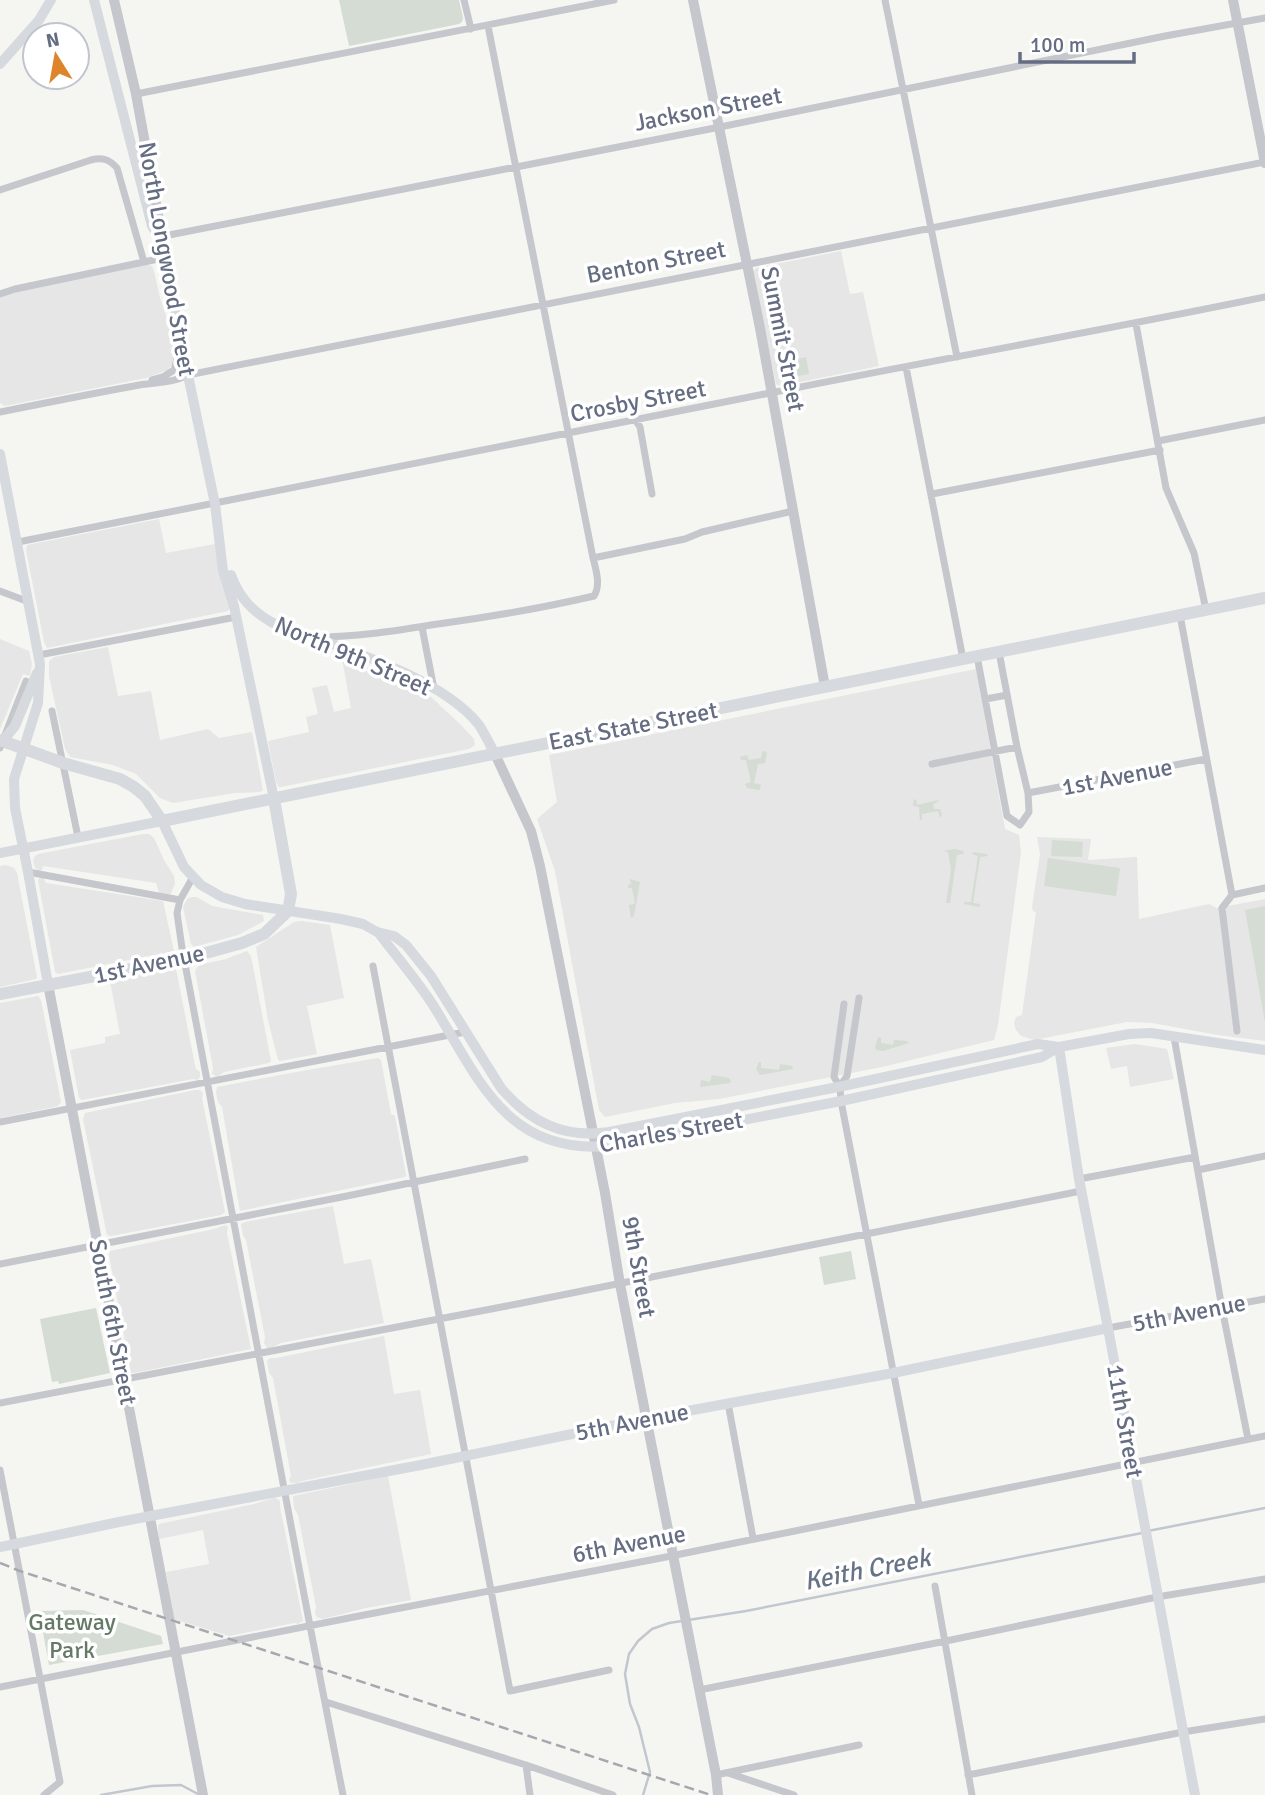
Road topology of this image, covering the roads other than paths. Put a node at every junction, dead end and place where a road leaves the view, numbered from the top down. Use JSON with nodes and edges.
{"nodes":[{"id":1,"x":51,"y":0,"type":"edge"},
{"id":2,"x":94,"y":0,"type":"edge"},
{"id":3,"x":114,"y":0,"type":"edge"},
{"id":4,"x":464,"y":0,"type":"edge"},
{"id":5,"x":614,"y":0,"type":"edge"},
{"id":6,"x":693,"y":0,"type":"edge"},
{"id":7,"x":886,"y":0,"type":"edge"},
{"id":8,"x":1233,"y":0,"type":"edge"},
{"id":9,"x":1265,"y":18,"type":"edge"},
{"id":10,"x":1237,"y":23,"type":"junction"},
{"id":11,"x":488,"y":26,"type":"junction"},
{"id":12,"x":471,"y":29,"type":"junction"},
{"id":13,"x":0,"y":64,"type":"edge"},
{"id":14,"x":902,"y":89,"type":"junction"},
{"id":15,"x":136,"y":94,"type":"junction"},
{"id":16,"x":720,"y":127,"type":"junction"},
{"id":17,"x":1265,"y":162,"type":"edge"},
{"id":18,"x":515,"y":167,"type":"junction"},
{"id":19,"x":0,"y":190,"type":"edge"},
{"id":20,"x":932,"y":228,"type":"junction"},
{"id":21,"x":159,"y":237,"type":"junction"},
{"id":22,"x":163,"y":258,"type":"junction"},
{"id":23,"x":144,"y":262,"type":"junction"},
{"id":24,"x":747,"y":264,"type":"junction"},
{"id":25,"x":0,"y":294,"type":"edge"},
{"id":26,"x":1265,"y":297,"type":"edge"},
{"id":27,"x":542,"y":304,"type":"junction"},
{"id":28,"x":1136,"y":324,"type":"junction"},
{"id":29,"x":181,"y":341,"type":"junction"},
{"id":30,"x":957,"y":357,"type":"junction"},
{"id":31,"x":906,"y":367,"type":"junction"},
{"id":32,"x":188,"y":375,"type":"junction"},
{"id":33,"x":138,"y":385,"type":"junction"},
{"id":34,"x":772,"y":393,"type":"junction"},
{"id":35,"x":0,"y":412,"type":"edge"},
{"id":36,"x":1265,"y":420,"type":"edge"},
{"id":37,"x":636,"y":421,"type":"junction"},
{"id":38,"x":569,"y":434,"type":"junction"},
{"id":39,"x":1158,"y":441,"type":"junction"},
{"id":40,"x":1160,"y":450,"type":"junction"},
{"id":41,"x":0,"y":454,"type":"edge"},
{"id":42,"x":652,"y":494,"type":"dead end"},
{"id":43,"x":932,"y":494,"type":"junction"},
{"id":44,"x":215,"y":504,"type":"junction"},
{"id":45,"x":793,"y":511,"type":"junction"},
{"id":46,"x":217,"y":518,"type":"junction"},
{"id":47,"x":18,"y":542,"type":"junction"},
{"id":48,"x":224,"y":550,"type":"joint"},
{"id":49,"x":593,"y":558,"type":"junction"},
{"id":50,"x":0,"y":591,"type":"edge"},
{"id":51,"x":1265,"y":598,"type":"edge"},
{"id":52,"x":30,"y":602,"type":"junction"},
{"id":53,"x":1206,"y":610,"type":"junction"},
{"id":54,"x":1180,"y":615,"type":"junction"},
{"id":55,"x":236,"y":617,"type":"junction"},
{"id":56,"x":422,"y":627,"type":"junction"},
{"id":57,"x":311,"y":637,"type":"junction"},
{"id":58,"x":999,"y":652,"type":"junction"},
{"id":59,"x":977,"y":656,"type":"junction"},
{"id":60,"x":40,"y":659,"type":"junction"},
{"id":61,"x":963,"y":659,"type":"junction"},
{"id":62,"x":26,"y":681,"type":"dead end"},
{"id":63,"x":825,"y":687,"type":"junction"},
{"id":64,"x":434,"y":688,"type":"junction"},
{"id":65,"x":1007,"y":695,"type":"junction"},
{"id":66,"x":985,"y":699,"type":"junction"},
{"id":67,"x":52,"y":711,"type":"dead end"},
{"id":68,"x":1,"y":743,"type":"edge"},
{"id":69,"x":1017,"y":747,"type":"junction"},
{"id":70,"x":24,"y":750,"type":"junction"},
{"id":71,"x":995,"y":751,"type":"junction"},
{"id":72,"x":495,"y":754,"type":"junction"},
{"id":73,"x":1206,"y":759,"type":"junction"},
{"id":74,"x":63,"y":763,"type":"junction"},
{"id":75,"x":932,"y":764,"type":"dead end"},
{"id":76,"x":1028,"y":793,"type":"junction"},
{"id":77,"x":274,"y":799,"type":"junction"},
{"id":78,"x":162,"y":821,"type":"junction"},
{"id":79,"x":78,"y":837,"type":"junction"},
{"id":80,"x":23,"y":848,"type":"junction"},
{"id":81,"x":0,"y":853,"type":"edge"},
{"id":82,"x":28,"y":872,"type":"junction"},
{"id":83,"x":193,"y":877,"type":"junction"},
{"id":84,"x":1265,"y":888,"type":"edge"},
{"id":85,"x":1232,"y":895,"type":"junction"},
{"id":86,"x":180,"y":900,"type":"junction"},
{"id":87,"x":288,"y":911,"type":"junction"},
{"id":88,"x":377,"y":932,"type":"junction"},
{"id":89,"x":184,"y":959,"type":"junction"},
{"id":90,"x":373,"y":966,"type":"dead end"},
{"id":91,"x":48,"y":984,"type":"junction"},
{"id":92,"x":0,"y":994,"type":"edge"},
{"id":93,"x":859,"y":998,"type":"dead end"},
{"id":94,"x":844,"y":1004,"type":"dead end"},
{"id":95,"x":1237,"y":1031,"type":"dead end"},
{"id":96,"x":465,"y":1032,"type":"junction"},
{"id":97,"x":450,"y":1035,"type":"junction"},
{"id":98,"x":1174,"y":1037,"type":"junction"},
{"id":99,"x":388,"y":1047,"type":"junction"},
{"id":100,"x":1059,"y":1048,"type":"junction"},
{"id":101,"x":1265,"y":1051,"type":"edge"},
{"id":102,"x":208,"y":1082,"type":"junction"},
{"id":103,"x":840,"y":1087,"type":"junction"},
{"id":104,"x":841,"y":1101,"type":"junction"},
{"id":105,"x":72,"y":1108,"type":"junction"},
{"id":106,"x":0,"y":1122,"type":"edge"},
{"id":107,"x":593,"y":1134,"type":"junction"},
{"id":108,"x":596,"y":1147,"type":"junction"},
{"id":109,"x":1265,"y":1156,"type":"edge"},
{"id":110,"x":1195,"y":1157,"type":"junction"},
{"id":111,"x":525,"y":1159,"type":"dead end"},
{"id":112,"x":1198,"y":1170,"type":"junction"},
{"id":113,"x":1079,"y":1179,"type":"junction"},
{"id":114,"x":415,"y":1182,"type":"junction"},
{"id":115,"x":1081,"y":1191,"type":"junction"},
{"id":116,"x":233,"y":1218,"type":"junction"},
{"id":117,"x":867,"y":1234,"type":"junction"},
{"id":118,"x":98,"y":1245,"type":"junction"},
{"id":119,"x":0,"y":1264,"type":"edge"},
{"id":120,"x":620,"y":1284,"type":"junction"},
{"id":121,"x":1265,"y":1299,"type":"edge"},
{"id":122,"x":1222,"y":1308,"type":"junction"},
{"id":123,"x":440,"y":1319,"type":"junction"},
{"id":124,"x":1108,"y":1328,"type":"junction"},
{"id":125,"x":258,"y":1353,"type":"junction"},
{"id":126,"x":892,"y":1373,"type":"junction"},
{"id":127,"x":124,"y":1379,"type":"junction"},
{"id":128,"x":0,"y":1403,"type":"edge"},
{"id":129,"x":728,"y":1403,"type":"junction"},
{"id":130,"x":646,"y":1419,"type":"junction"},
{"id":131,"x":1265,"y":1436,"type":"edge"},
{"id":132,"x":1248,"y":1439,"type":"junction"},
{"id":133,"x":465,"y":1456,"type":"junction"},
{"id":134,"x":1133,"y":1463,"type":"junction"},
{"id":135,"x":0,"y":1470,"type":"edge"},
{"id":136,"x":285,"y":1490,"type":"junction"},
{"id":137,"x":919,"y":1505,"type":"junction"},
{"id":138,"x":151,"y":1516,"type":"junction"},
{"id":139,"x":753,"y":1538,"type":"junction"},
{"id":140,"x":15,"y":1544,"type":"junction"},
{"id":141,"x":0,"y":1547,"type":"edge"},
{"id":142,"x":672,"y":1556,"type":"junction"},
{"id":143,"x":1265,"y":1579,"type":"edge"},
{"id":144,"x":934,"y":1586,"type":"dead end"},
{"id":145,"x":491,"y":1591,"type":"junction"},
{"id":146,"x":1157,"y":1597,"type":"junction"},
{"id":147,"x":310,"y":1626,"type":"junction"},
{"id":148,"x":946,"y":1642,"type":"junction"},
{"id":149,"x":176,"y":1653,"type":"junction"},
{"id":150,"x":609,"y":1670,"type":"dead end"},
{"id":151,"x":41,"y":1679,"type":"junction"},
{"id":152,"x":0,"y":1687,"type":"edge"},
{"id":153,"x":699,"y":1690,"type":"junction"},
{"id":154,"x":326,"y":1702,"type":"junction"},
{"id":155,"x":1265,"y":1719,"type":"edge"},
{"id":156,"x":1183,"y":1732,"type":"junction"},
{"id":157,"x":859,"y":1745,"type":"dead end"},
{"id":158,"x":526,"y":1765,"type":"junction"},
{"id":159,"x":727,"y":1773,"type":"junction"},
{"id":160,"x":716,"y":1775,"type":"junction"},
{"id":161,"x":968,"y":1775,"type":"junction"},
{"id":162,"x":203,"y":1792,"type":"edge"},
{"id":163,"x":44,"y":1795,"type":"edge"},
{"id":164,"x":343,"y":1795,"type":"edge"},
{"id":165,"x":530,"y":1795,"type":"edge"},
{"id":166,"x":613,"y":1795,"type":"edge"},
{"id":167,"x":718,"y":1795,"type":"edge"},
{"id":168,"x":794,"y":1795,"type":"edge"},
{"id":169,"x":972,"y":1795,"type":"edge"},
{"id":170,"x":1195,"y":1795,"type":"edge"}],
"edges":[{"from":1,"to":13,"type":"main road"},
{"from":2,"to":21,"type":"main road"},
{"from":3,"to":15,"type":"street","name":"North Longwood Street"},
{"from":4,"to":12,"type":"street"},
{"from":5,"to":11,"type":"street"},
{"from":6,"to":16,"type":"street","name":"Summit Street"},
{"from":7,"to":14,"type":"street"},
{"from":8,"to":10,"type":"street"},
{"from":9,"to":10,"type":"street","name":"Jackson Street"},
{"from":10,"to":14,"type":"street","name":"Jackson Street"},
{"from":10,"to":17,"type":"street"},
{"from":11,"to":12,"type":"street"},
{"from":11,"to":18,"type":"street"},
{"from":12,"to":15,"type":"street"},
{"from":14,"to":16,"type":"street","name":"Jackson Street"},
{"from":14,"to":20,"type":"street"},
{"from":15,"to":21,"type":"street","name":"North Longwood Street"},
{"from":16,"to":18,"type":"street","name":"Jackson Street"},
{"from":16,"to":24,"type":"street","name":"Summit Street"},
{"from":17,"to":20,"type":"street","name":"Benton Street"},
{"from":18,"to":21,"type":"street","name":"Jackson Street"},
{"from":18,"to":27,"type":"street"},
{"from":19,"to":23,"type":"street"},
{"from":20,"to":24,"type":"street","name":"Benton Street"},
{"from":20,"to":30,"type":"street"},
{"from":21,"to":22,"type":"main road","name":"North Longwood Street"},
{"from":22,"to":23,"type":"street"},
{"from":22,"to":29,"type":"main road","name":"North Longwood Street"},
{"from":23,"to":25,"type":"street"},
{"from":24,"to":27,"type":"street","name":"Benton Street"},
{"from":24,"to":34,"type":"street","name":"Summit Street"},
{"from":26,"to":28,"type":"street","name":"Crosby Street"},
{"from":27,"to":32,"type":"street","name":"Benton Street"},
{"from":27,"to":38,"type":"street"},
{"from":28,"to":30,"type":"street","name":"Crosby Street"},
{"from":28,"to":39,"type":"street"},
{"from":29,"to":32,"type":"main road","name":"North Longwood Street"},
{"from":29,"to":33,"type":"street","name":"Benton Street"},
{"from":30,"to":31,"type":"street","name":"Crosby Street"},
{"from":31,"to":34,"type":"street","name":"Crosby Street"},
{"from":31,"to":43,"type":"street"},
{"from":32,"to":33,"type":"street","name":"Benton Street"},
{"from":32,"to":44,"type":"main road","name":"North Longwood Street"},
{"from":33,"to":35,"type":"street","name":"Benton Street"},
{"from":34,"to":37,"type":"street","name":"Crosby Street"},
{"from":34,"to":45,"type":"street","name":"Summit Street"},
{"from":36,"to":39,"type":"street"},
{"from":37,"to":38,"type":"street","name":"Crosby Street"},
{"from":37,"to":42,"type":"street"},
{"from":38,"to":44,"type":"street","name":"Crosby Street"},
{"from":38,"to":49,"type":"street"},
{"from":39,"to":40,"type":"street"},
{"from":40,"to":43,"type":"street"},
{"from":40,"to":53,"type":"street"},
{"from":41,"to":47,"type":"main road","name":"South 6th Street"},
{"from":43,"to":61,"type":"street"},
{"from":44,"to":46,"type":"main road","name":"North Longwood Street"},
{"from":44,"to":47,"type":"street","name":"Crosby Street"},
{"from":45,"to":49,"type":"street"},
{"from":45,"to":63,"type":"street","name":"Summit Street"},
{"from":46,"to":48,"type":"main road","name":"North Longwood Street"},
{"from":46,"to":55,"type":"main road","name":"North Longwood Street"},
{"from":47,"to":52,"type":"main road","name":"South 6th Street"},
{"from":48,"to":57,"type":"main road","name":"North 9th Street"},
{"from":49,"to":56,"type":"street"},
{"from":50,"to":52,"type":"street"},
{"from":51,"to":53,"type":"main road","name":"East State Street"},
{"from":52,"to":60,"type":"main road","name":"South 6th Street"},
{"from":53,"to":54,"type":"main road","name":"East State Street"},
{"from":54,"to":58,"type":"main road","name":"East State Street"},
{"from":54,"to":73,"type":"street"},
{"from":55,"to":60,"type":"street"},
{"from":55,"to":77,"type":"main road","name":"North Longwood Street"},
{"from":56,"to":57,"type":"street"},
{"from":56,"to":64,"type":"street"},
{"from":57,"to":64,"type":"main road","name":"North 9th Street"},
{"from":58,"to":59,"type":"main road","name":"East State Street"},
{"from":58,"to":65,"type":"street"},
{"from":59,"to":61,"type":"main road","name":"East State Street"},
{"from":59,"to":66,"type":"street"},
{"from":60,"to":68,"type":"main road"},
{"from":60,"to":70,"type":"main road","name":"South 6th Street"},
{"from":61,"to":63,"type":"main road","name":"East State Street"},
{"from":62,"to":68,"type":"street"},
{"from":63,"to":72,"type":"main road","name":"East State Street"},
{"from":64,"to":72,"type":"main road","name":"North 9th Street"},
{"from":65,"to":66,"type":"street"},
{"from":65,"to":69,"type":"street"},
{"from":66,"to":71,"type":"street"},
{"from":67,"to":74,"type":"street"},
{"from":68,"to":70,"type":"main road"},
{"from":69,"to":71,"type":"street"},
{"from":69,"to":76,"type":"street"},
{"from":70,"to":74,"type":"main road"},
{"from":70,"to":80,"type":"main road","name":"South 6th Street"},
{"from":71,"to":75,"type":"street"},
{"from":71,"to":76,"type":"street"},
{"from":72,"to":77,"type":"main road","name":"East State Street"},
{"from":72,"to":107,"type":"street","name":"9th Street"},
{"from":73,"to":76,"type":"street","name":"1st Avenue"},
{"from":73,"to":85,"type":"street"},
{"from":74,"to":78,"type":"main road"},
{"from":74,"to":79,"type":"street"},
{"from":77,"to":78,"type":"main road","name":"East State Street"},
{"from":77,"to":87,"type":"main road"},
{"from":78,"to":79,"type":"main road","name":"East State Street"},
{"from":78,"to":83,"type":"main road","name":"Charles Street"},
{"from":79,"to":80,"type":"main road","name":"East State Street"},
{"from":80,"to":81,"type":"main road","name":"East State Street"},
{"from":80,"to":82,"type":"main road","name":"South 6th Street"},
{"from":82,"to":86,"type":"street"},
{"from":82,"to":91,"type":"main road","name":"South 6th Street"},
{"from":83,"to":86,"type":"street"},
{"from":83,"to":87,"type":"main road","name":"Charles Street"},
{"from":84,"to":85,"type":"street"},
{"from":85,"to":95,"type":"street"},
{"from":86,"to":89,"type":"street"},
{"from":87,"to":88,"type":"main road","name":"Charles Street"},
{"from":87,"to":89,"type":"main road","name":"1st Avenue"},
{"from":88,"to":96,"type":"main road","name":"Charles Street"},
{"from":88,"to":97,"type":"main road","name":"Charles Street"},
{"from":89,"to":91,"type":"main road","name":"1st Avenue"},
{"from":89,"to":102,"type":"street"},
{"from":90,"to":99,"type":"street"},
{"from":91,"to":92,"type":"main road","name":"1st Avenue"},
{"from":91,"to":105,"type":"street","name":"South 6th Street"},
{"from":93,"to":103,"type":"street"},
{"from":94,"to":103,"type":"street"},
{"from":96,"to":97,"type":"street"},
{"from":96,"to":107,"type":"main road","name":"Charles Street"},
{"from":97,"to":99,"type":"street"},
{"from":97,"to":108,"type":"main road","name":"Charles Street"},
{"from":98,"to":100,"type":"main road","name":"Charles Street"},
{"from":98,"to":101,"type":"main road","name":"Charles Street"},
{"from":98,"to":110,"type":"street"},
{"from":99,"to":102,"type":"street"},
{"from":99,"to":114,"type":"street"},
{"from":100,"to":103,"type":"main road","name":"Charles Street"},
{"from":100,"to":104,"type":"main road","name":"Charles Street"},
{"from":100,"to":113,"type":"main road","name":"11th Street"},
{"from":102,"to":105,"type":"street"},
{"from":102,"to":116,"type":"street"},
{"from":103,"to":104,"type":"street"},
{"from":103,"to":107,"type":"main road","name":"Charles Street"},
{"from":104,"to":108,"type":"main road","name":"Charles Street"},
{"from":104,"to":117,"type":"street"},
{"from":105,"to":106,"type":"street"},
{"from":105,"to":118,"type":"street","name":"South 6th Street"},
{"from":107,"to":108,"type":"street","name":"9th Street"},
{"from":108,"to":120,"type":"street","name":"9th Street"},
{"from":109,"to":112,"type":"street"},
{"from":110,"to":112,"type":"street"},
{"from":110,"to":113,"type":"street"},
{"from":111,"to":114,"type":"street"},
{"from":112,"to":122,"type":"street"},
{"from":113,"to":115,"type":"main road","name":"11th Street"},
{"from":114,"to":116,"type":"street"},
{"from":114,"to":123,"type":"street"},
{"from":115,"to":117,"type":"street"},
{"from":115,"to":124,"type":"main road","name":"11th Street"},
{"from":116,"to":118,"type":"street"},
{"from":116,"to":125,"type":"street"},
{"from":117,"to":120,"type":"street"},
{"from":117,"to":126,"type":"street"},
{"from":118,"to":119,"type":"street"},
{"from":118,"to":127,"type":"street","name":"South 6th Street"},
{"from":120,"to":123,"type":"street"},
{"from":120,"to":130,"type":"street","name":"9th Street"},
{"from":121,"to":122,"type":"street","name":"5th Avenue"},
{"from":122,"to":124,"type":"street","name":"5th Avenue"},
{"from":122,"to":132,"type":"street"},
{"from":123,"to":125,"type":"street"},
{"from":123,"to":133,"type":"street"},
{"from":124,"to":126,"type":"main road","name":"5th Avenue"},
{"from":124,"to":134,"type":"main road","name":"11th Street"},
{"from":125,"to":127,"type":"street"},
{"from":125,"to":136,"type":"street"},
{"from":126,"to":129,"type":"main road","name":"5th Avenue"},
{"from":126,"to":137,"type":"street"},
{"from":127,"to":128,"type":"street"},
{"from":127,"to":138,"type":"street","name":"South 6th Street"},
{"from":129,"to":130,"type":"main road","name":"5th Avenue"},
{"from":129,"to":139,"type":"street"},
{"from":130,"to":133,"type":"main road","name":"5th Avenue"},
{"from":130,"to":142,"type":"street","name":"9th Street"},
{"from":131,"to":132,"type":"street","name":"6th Avenue"},
{"from":132,"to":134,"type":"street","name":"6th Avenue"},
{"from":133,"to":136,"type":"main road","name":"5th Avenue"},
{"from":133,"to":145,"type":"street"},
{"from":134,"to":137,"type":"street","name":"6th Avenue"},
{"from":134,"to":146,"type":"main road","name":"11th Street"},
{"from":135,"to":140,"type":"street"},
{"from":136,"to":138,"type":"main road","name":"5th Avenue"},
{"from":136,"to":147,"type":"street"},
{"from":137,"to":139,"type":"street","name":"6th Avenue"},
{"from":138,"to":140,"type":"main road","name":"5th Avenue"},
{"from":138,"to":149,"type":"street","name":"South 6th Street"},
{"from":139,"to":142,"type":"street","name":"6th Avenue"},
{"from":140,"to":141,"type":"main road","name":"5th Avenue"},
{"from":140,"to":151,"type":"street"},
{"from":142,"to":145,"type":"street","name":"6th Avenue"},
{"from":142,"to":153,"type":"street","name":"9th Street"},
{"from":143,"to":146,"type":"street"},
{"from":144,"to":148,"type":"street"},
{"from":145,"to":147,"type":"street","name":"6th Avenue"},
{"from":145,"to":150,"type":"street"},
{"from":146,"to":148,"type":"street"},
{"from":146,"to":156,"type":"main road","name":"11th Street"},
{"from":147,"to":149,"type":"street","name":"6th Avenue"},
{"from":147,"to":154,"type":"street"},
{"from":148,"to":153,"type":"street"},
{"from":148,"to":161,"type":"street"},
{"from":149,"to":151,"type":"street","name":"6th Avenue"},
{"from":149,"to":162,"type":"street","name":"South 6th Street"},
{"from":151,"to":152,"type":"street","name":"6th Avenue"},
{"from":151,"to":163,"type":"street"},
{"from":153,"to":160,"type":"street","name":"9th Street"},
{"from":154,"to":158,"type":"street"},
{"from":154,"to":164,"type":"street"},
{"from":155,"to":156,"type":"street"},
{"from":156,"to":161,"type":"street"},
{"from":156,"to":170,"type":"main road","name":"11th Street"},
{"from":157,"to":159,"type":"street"},
{"from":158,"to":165,"type":"street"},
{"from":158,"to":166,"type":"street"},
{"from":159,"to":160,"type":"street"},
{"from":159,"to":168,"type":"street"},
{"from":160,"to":167,"type":"street","name":"9th Street"},
{"from":161,"to":169,"type":"street"}]}
